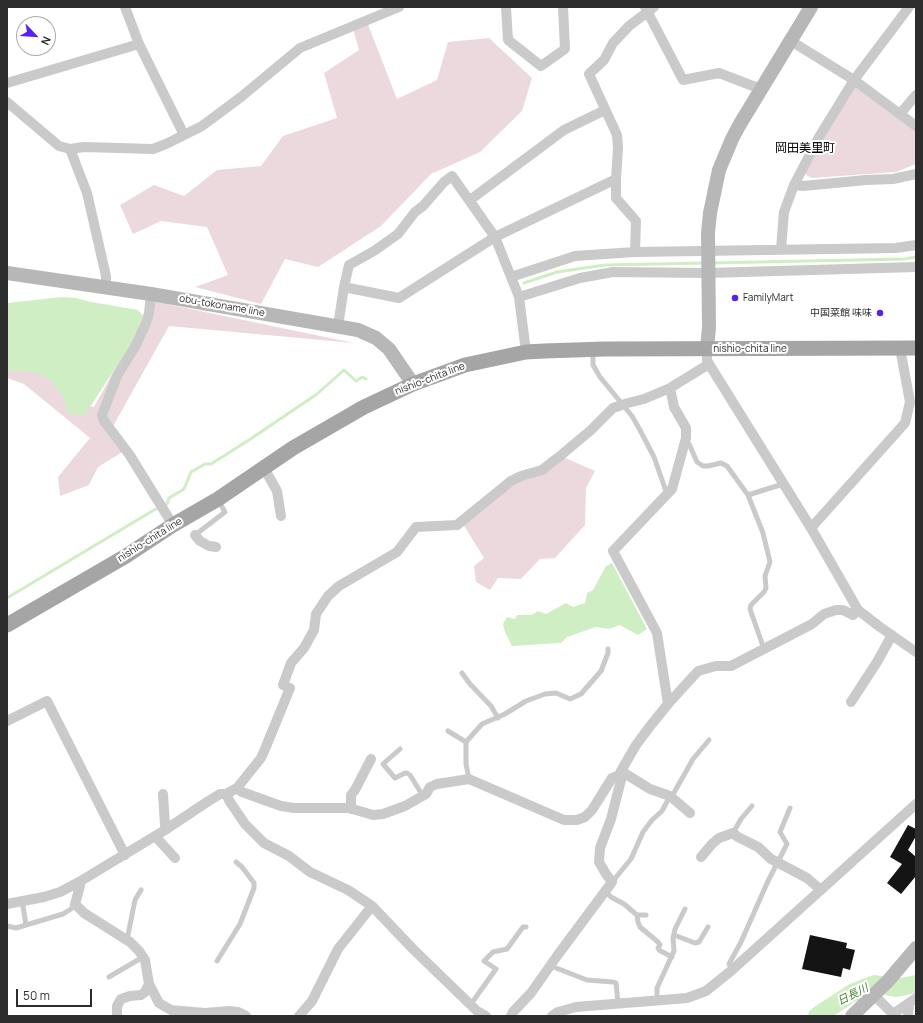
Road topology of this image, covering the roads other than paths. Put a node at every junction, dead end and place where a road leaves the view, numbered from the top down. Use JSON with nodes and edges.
{"nodes":[{"id":1,"x":125,"y":7,"type":"edge"},
{"id":2,"x":399,"y":7,"type":"edge"},
{"id":3,"x":506,"y":7,"type":"edge"},
{"id":4,"x":563,"y":7,"type":"edge"},
{"id":5,"x":811,"y":7,"type":"edge"},
{"id":6,"x":909,"y":7,"type":"edge"},
{"id":7,"x":649,"y":8,"type":"edge"},
{"id":8,"x":791,"y":40,"type":"junction"},
{"id":9,"x":139,"y":44,"type":"junction"},
{"id":10,"x":854,"y":80,"type":"junction"},
{"id":11,"x":7,"y":83,"type":"edge"},
{"id":12,"x":761,"y":89,"type":"junction"},
{"id":13,"x":916,"y":95,"type":"edge"},
{"id":14,"x":7,"y":102,"type":"edge"},
{"id":15,"x":604,"y":110,"type":"junction"},
{"id":16,"x":900,"y":114,"type":"junction"},
{"id":17,"x":916,"y":126,"type":"edge"},
{"id":18,"x":184,"y":135,"type":"junction"},
{"id":19,"x":70,"y":149,"type":"junction"},
{"id":20,"x":916,"y":174,"type":"edge"},
{"id":21,"x":616,"y":179,"type":"junction"},
{"id":22,"x":794,"y":185,"type":"junction"},
{"id":23,"x":470,"y":200,"type":"junction"},
{"id":24,"x":496,"y":237,"type":"junction"},
{"id":25,"x":916,"y":245,"type":"edge"},
{"id":26,"x":781,"y":249,"type":"junction"},
{"id":27,"x":635,"y":252,"type":"junction"},
{"id":28,"x":708,"y":261,"type":"junction"},
{"id":29,"x":916,"y":267,"type":"edge"},
{"id":30,"x":7,"y":273,"type":"edge"},
{"id":31,"x":512,"y":279,"type":"junction"},
{"id":32,"x":106,"y":287,"type":"junction"},
{"id":33,"x":344,"y":287,"type":"junction"},
{"id":34,"x":151,"y":294,"type":"junction"},
{"id":35,"x":518,"y":296,"type":"junction"},
{"id":36,"x":338,"y":326,"type":"junction"},
{"id":37,"x":900,"y":348,"type":"junction"},
{"id":38,"x":916,"y":348,"type":"edge"},
{"id":39,"x":592,"y":349,"type":"junction"},
{"id":40,"x":708,"y":349,"type":"junction"},
{"id":41,"x":526,"y":352,"type":"junction"},
{"id":42,"x":709,"y":364,"type":"junction"},
{"id":43,"x":413,"y":384,"type":"junction"},
{"id":44,"x":670,"y":388,"type":"junction"},
{"id":45,"x":622,"y":405,"type":"junction"},
{"id":46,"x":685,"y":440,"type":"junction"},
{"id":47,"x":697,"y":453,"type":"dead end"},
{"id":48,"x":264,"y":468,"type":"junction"},
{"id":49,"x":783,"y":484,"type":"junction"},
{"id":50,"x":667,"y":494,"type":"junction"},
{"id":51,"x":748,"y":495,"type":"junction"},
{"id":52,"x":218,"y":500,"type":"junction"},
{"id":53,"x":281,"y":516,"type":"dead end"},
{"id":54,"x":173,"y":525,"type":"junction"},
{"id":55,"x":810,"y":528,"type":"junction"},
{"id":56,"x":195,"y":535,"type":"joint"},
{"id":57,"x":216,"y":547,"type":"dead end"},
{"id":58,"x":858,"y":610,"type":"junction"},
{"id":59,"x":7,"y":625,"type":"edge"},
{"id":60,"x":892,"y":635,"type":"junction"},
{"id":61,"x":608,"y":649,"type":"dead end"},
{"id":62,"x":764,"y":649,"type":"junction"},
{"id":63,"x":916,"y":652,"type":"edge"},
{"id":64,"x":462,"y":673,"type":"dead end"},
{"id":65,"x":851,"y":702,"type":"dead end"},
{"id":66,"x":668,"y":704,"type":"junction"},
{"id":67,"x":498,"y":718,"type":"junction"},
{"id":68,"x":7,"y":721,"type":"edge"},
{"id":69,"x":448,"y":731,"type":"dead end"},
{"id":70,"x":708,"y":740,"type":"dead end"},
{"id":71,"x":466,"y":742,"type":"junction"},
{"id":72,"x":400,"y":748,"type":"dead end"},
{"id":73,"x":371,"y":759,"type":"dead end"},
{"id":74,"x":620,"y":773,"type":"junction"},
{"id":75,"x":469,"y":779,"type":"junction"},
{"id":76,"x":237,"y":788,"type":"junction"},
{"id":77,"x":164,"y":794,"type":"dead end"},
{"id":78,"x":226,"y":794,"type":"junction"},
{"id":79,"x":423,"y":796,"type":"junction"},
{"id":80,"x":671,"y":797,"type":"junction"},
{"id":81,"x":916,"y":804,"type":"edge"},
{"id":82,"x":752,"y":806,"type":"dead end"},
{"id":83,"x":790,"y":808,"type":"dead end"},
{"id":84,"x":351,"y":809,"type":"junction"},
{"id":85,"x":690,"y":813,"type":"dead end"},
{"id":86,"x":167,"y":829,"type":"junction"},
{"id":87,"x":733,"y":833,"type":"junction"},
{"id":88,"x":155,"y":836,"type":"junction"},
{"id":89,"x":125,"y":854,"type":"junction"},
{"id":90,"x":701,"y":856,"type":"dead end"},
{"id":91,"x":175,"y":858,"type":"dead end"},
{"id":92,"x":236,"y":862,"type":"dead end"},
{"id":93,"x":777,"y":862,"type":"junction"},
{"id":94,"x":79,"y":882,"type":"junction"},
{"id":95,"x":612,"y":882,"type":"junction"},
{"id":96,"x":141,"y":890,"type":"dead end"},
{"id":97,"x":821,"y":890,"type":"junction"},
{"id":98,"x":606,"y":891,"type":"junction"},
{"id":99,"x":22,"y":900,"type":"junction"},
{"id":100,"x":7,"y":904,"type":"edge"},
{"id":101,"x":75,"y":904,"type":"junction"},
{"id":102,"x":372,"y":906,"type":"junction"},
{"id":103,"x":686,"y":910,"type":"dead end"},
{"id":104,"x":637,"y":915,"type":"junction"},
{"id":105,"x":646,"y":915,"type":"dead end"},
{"id":106,"x":26,"y":925,"type":"junction"},
{"id":107,"x":7,"y":926,"type":"edge"},
{"id":108,"x":526,"y":927,"type":"dead end"},
{"id":109,"x":708,"y":928,"type":"dead end"},
{"id":110,"x":674,"y":935,"type":"junction"},
{"id":111,"x":126,"y":940,"type":"junction"},
{"id":112,"x":916,"y":948,"type":"edge"},
{"id":113,"x":672,"y":957,"type":"junction"},
{"id":114,"x":143,"y":958,"type":"junction"},
{"id":115,"x":216,"y":961,"type":"dead end"},
{"id":116,"x":551,"y":966,"type":"junction"},
{"id":117,"x":732,"y":970,"type":"junction"},
{"id":118,"x":109,"y":977,"type":"dead end"},
{"id":119,"x":149,"y":984,"type":"junction"},
{"id":120,"x":880,"y":988,"type":"junction"},
{"id":121,"x":657,"y":1000,"type":"junction"},
{"id":122,"x":912,"y":1001,"type":"edge"},
{"id":123,"x":618,"y":1003,"type":"junction"},
{"id":124,"x":471,"y":1004,"type":"junction"},
{"id":125,"x":117,"y":1016,"type":"edge"},
{"id":126,"x":246,"y":1016,"type":"edge"},
{"id":127,"x":299,"y":1016,"type":"edge"},
{"id":128,"x":486,"y":1016,"type":"edge"},
{"id":129,"x":511,"y":1016,"type":"edge"},
{"id":130,"x":552,"y":1016,"type":"edge"},
{"id":131,"x":852,"y":1016,"type":"edge"},
{"id":132,"x":908,"y":1016,"type":"edge"}],
"edges":[{"from":1,"to":9,"type":"street"},
{"from":2,"to":18,"type":"street"},
{"from":3,"to":4,"type":"street"},
{"from":5,"to":8,"type":"main road"},
{"from":6,"to":10,"type":"street"},
{"from":7,"to":12,"type":"street"},
{"from":7,"to":15,"type":"street"},
{"from":8,"to":10,"type":"street"},
{"from":8,"to":12,"type":"main road"},
{"from":9,"to":11,"type":"street"},
{"from":9,"to":18,"type":"street"},
{"from":10,"to":16,"type":"street"},
{"from":10,"to":22,"type":"street"},
{"from":12,"to":28,"type":"main road"},
{"from":13,"to":16,"type":"street"},
{"from":14,"to":19,"type":"street"},
{"from":15,"to":21,"type":"street"},
{"from":15,"to":23,"type":"street"},
{"from":16,"to":17,"type":"street"},
{"from":18,"to":19,"type":"street"},
{"from":19,"to":32,"type":"street"},
{"from":20,"to":22,"type":"street"},
{"from":21,"to":24,"type":"street"},
{"from":21,"to":27,"type":"street"},
{"from":22,"to":26,"type":"street"},
{"from":23,"to":24,"type":"street"},
{"from":23,"to":33,"type":"street"},
{"from":24,"to":31,"type":"street"},
{"from":24,"to":33,"type":"street"},
{"from":25,"to":26,"type":"street"},
{"from":26,"to":28,"type":"street"},
{"from":27,"to":28,"type":"street"},
{"from":27,"to":31,"type":"street"},
{"from":28,"to":29,"type":"street"},
{"from":28,"to":35,"type":"street"},
{"from":28,"to":40,"type":"main road"},
{"from":30,"to":32,"type":"main road","name":"obu-tokoname line"},
{"from":31,"to":35,"type":"street"},
{"from":32,"to":34,"type":"main road","name":"obu-tokoname line"},
{"from":33,"to":36,"type":"street"},
{"from":34,"to":36,"type":"main road","name":"obu-tokoname line"},
{"from":34,"to":54,"type":"street"},
{"from":35,"to":41,"type":"street"},
{"from":36,"to":43,"type":"main road","name":"obu-tokoname line"},
{"from":37,"to":38,"type":"main road","name":"nishio-chita line"},
{"from":37,"to":40,"type":"main road","name":"nishio-chita line"},
{"from":37,"to":55,"type":"street"},
{"from":39,"to":40,"type":"main road","name":"nishio-chita line"},
{"from":39,"to":41,"type":"main road","name":"nishio-chita line"},
{"from":39,"to":45,"type":"lane"},
{"from":40,"to":42,"type":"street"},
{"from":41,"to":43,"type":"main road","name":"nishio-chita line"},
{"from":42,"to":44,"type":"street"},
{"from":42,"to":49,"type":"street"},
{"from":43,"to":48,"type":"main road","name":"nishio-chita line"},
{"from":44,"to":45,"type":"street"},
{"from":44,"to":46,"type":"street"},
{"from":45,"to":50,"type":"lane"},
{"from":45,"to":76,"type":"street"},
{"from":46,"to":47,"type":"lane"},
{"from":46,"to":50,"type":"street"},
{"from":46,"to":51,"type":"lane"},
{"from":48,"to":52,"type":"main road","name":"nishio-chita line"},
{"from":48,"to":53,"type":"street"},
{"from":49,"to":51,"type":"lane"},
{"from":49,"to":55,"type":"street"},
{"from":50,"to":66,"type":"street"},
{"from":51,"to":62,"type":"lane"},
{"from":52,"to":54,"type":"main road","name":"nishio-chita line"},
{"from":52,"to":56,"type":"lane"},
{"from":54,"to":59,"type":"main road","name":"nishio-chita line"},
{"from":55,"to":58,"type":"street"},
{"from":56,"to":57,"type":"street"},
{"from":58,"to":60,"type":"street"},
{"from":58,"to":62,"type":"street"},
{"from":60,"to":63,"type":"street"},
{"from":60,"to":65,"type":"street"},
{"from":61,"to":67,"type":"lane"},
{"from":62,"to":66,"type":"street"},
{"from":64,"to":67,"type":"lane"},
{"from":66,"to":74,"type":"street"},
{"from":67,"to":71,"type":"lane"},
{"from":68,"to":89,"type":"street"},
{"from":69,"to":71,"type":"lane"},
{"from":70,"to":80,"type":"lane"},
{"from":71,"to":75,"type":"lane"},
{"from":72,"to":79,"type":"lane"},
{"from":73,"to":84,"type":"street"},
{"from":74,"to":75,"type":"street"},
{"from":74,"to":80,"type":"street"},
{"from":74,"to":95,"type":"street"},
{"from":75,"to":79,"type":"street"},
{"from":76,"to":78,"type":"street"},
{"from":76,"to":84,"type":"street"},
{"from":77,"to":86,"type":"street"},
{"from":78,"to":86,"type":"street"},
{"from":78,"to":102,"type":"street"},
{"from":79,"to":84,"type":"street"},
{"from":80,"to":85,"type":"street"},
{"from":80,"to":95,"type":"lane"},
{"from":81,"to":97,"type":"street"},
{"from":82,"to":87,"type":"lane"},
{"from":83,"to":93,"type":"lane"},
{"from":86,"to":88,"type":"street"},
{"from":87,"to":90,"type":"street"},
{"from":87,"to":93,"type":"street"},
{"from":88,"to":89,"type":"street"},
{"from":88,"to":91,"type":"street"},
{"from":89,"to":94,"type":"street"},
{"from":92,"to":115,"type":"lane"},
{"from":93,"to":97,"type":"street"},
{"from":93,"to":117,"type":"lane"},
{"from":94,"to":99,"type":"street"},
{"from":94,"to":101,"type":"street"},
{"from":95,"to":98,"type":"street"},
{"from":96,"to":111,"type":"lane"},
{"from":97,"to":117,"type":"street"},
{"from":98,"to":104,"type":"lane"},
{"from":98,"to":116,"type":"street"},
{"from":99,"to":100,"type":"street"},
{"from":99,"to":106,"type":"lane"},
{"from":101,"to":106,"type":"lane"},
{"from":101,"to":111,"type":"street"},
{"from":102,"to":124,"type":"street"},
{"from":102,"to":127,"type":"street"},
{"from":103,"to":110,"type":"lane"},
{"from":104,"to":105,"type":"lane"},
{"from":104,"to":113,"type":"lane"},
{"from":106,"to":107,"type":"lane"},
{"from":108,"to":124,"type":"lane"},
{"from":109,"to":110,"type":"lane"},
{"from":110,"to":113,"type":"lane"},
{"from":111,"to":114,"type":"street"},
{"from":112,"to":120,"type":"main road"},
{"from":113,"to":121,"type":"lane"},
{"from":114,"to":118,"type":"lane"},
{"from":114,"to":119,"type":"street"},
{"from":116,"to":123,"type":"lane"},
{"from":116,"to":129,"type":"street"},
{"from":117,"to":121,"type":"street"},
{"from":119,"to":125,"type":"street"},
{"from":119,"to":126,"type":"street"},
{"from":120,"to":122,"type":"street"},
{"from":120,"to":131,"type":"main road"},
{"from":121,"to":123,"type":"street"},
{"from":122,"to":132,"type":"street"},
{"from":123,"to":130,"type":"street"},
{"from":124,"to":128,"type":"street"}]}
